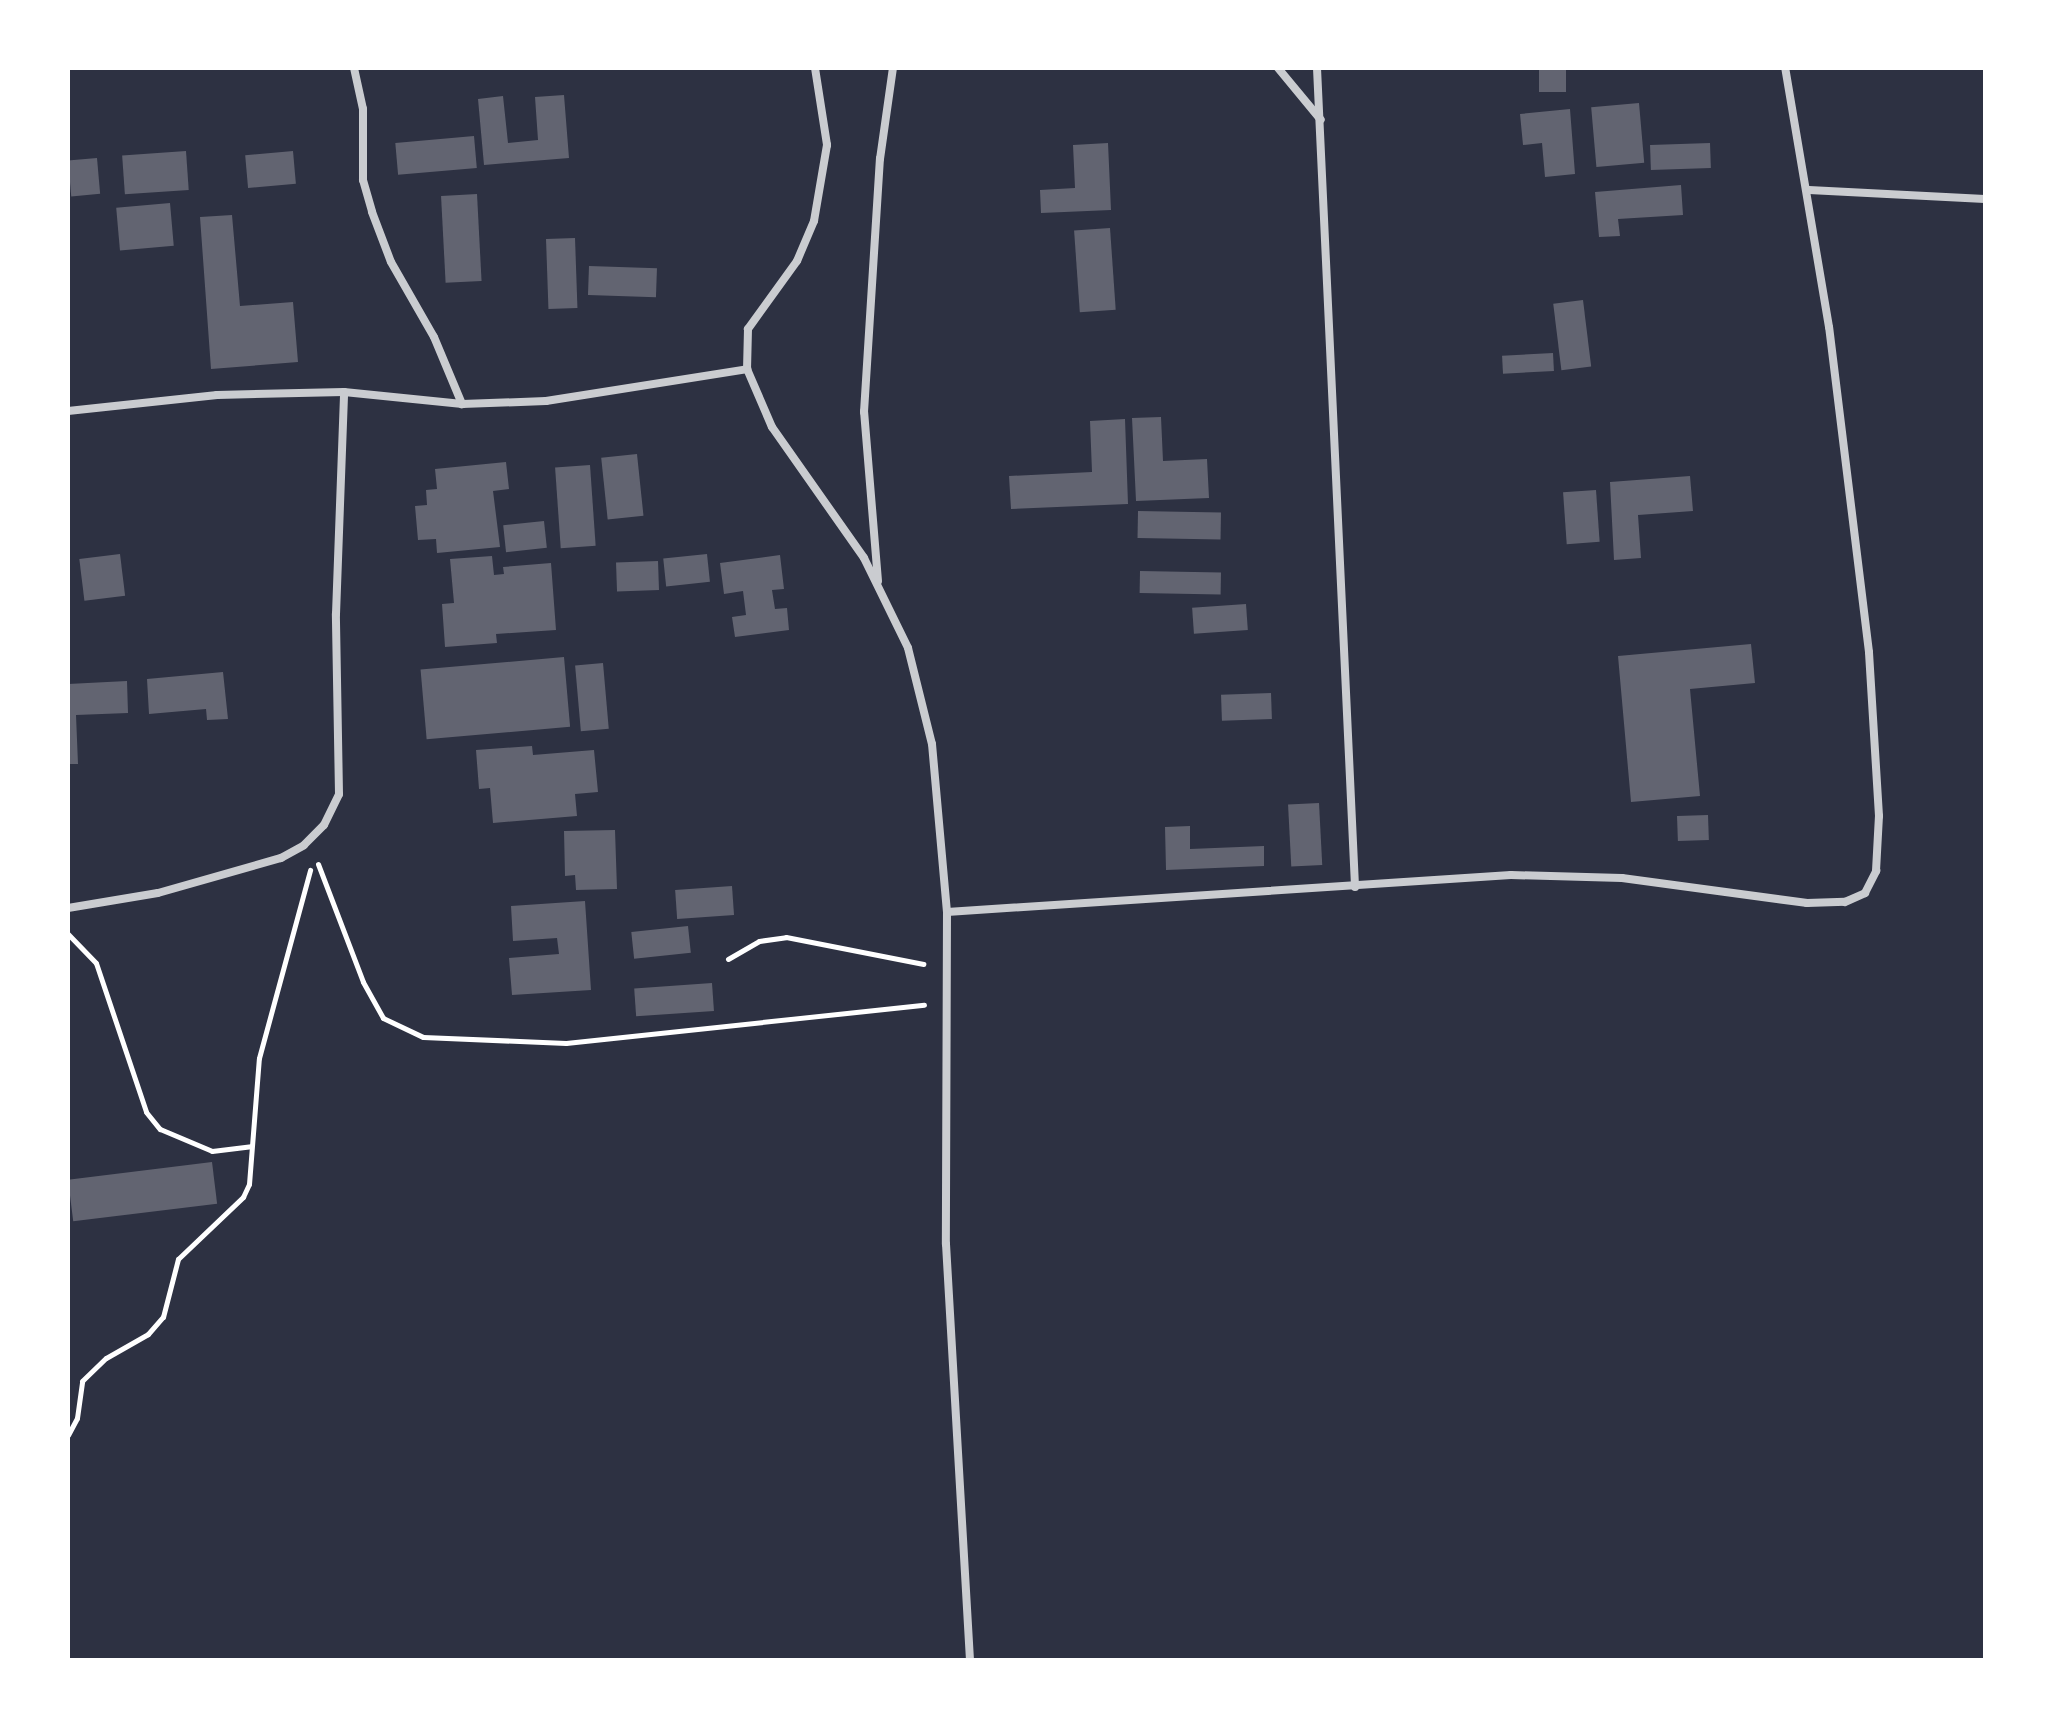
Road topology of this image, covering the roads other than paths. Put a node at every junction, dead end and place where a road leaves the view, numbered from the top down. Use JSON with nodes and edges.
{"nodes":[{"id":1,"x":354,"y":68,"type":"edge"},
{"id":2,"x":815,"y":68,"type":"edge"},
{"id":3,"x":893,"y":68,"type":"edge"},
{"id":4,"x":1278,"y":68,"type":"edge"},
{"id":5,"x":1317,"y":68,"type":"edge"},
{"id":6,"x":1785,"y":68,"type":"edge"},
{"id":7,"x":1321,"y":120,"type":"junction"},
{"id":8,"x":1809,"y":190,"type":"junction"},
{"id":9,"x":1985,"y":199,"type":"edge"},
{"id":10,"x":747,"y":369,"type":"junction"},
{"id":11,"x":344,"y":392,"type":"junction"},
{"id":12,"x":462,"y":404,"type":"junction"},
{"id":13,"x":68,"y":411,"type":"edge"},
{"id":14,"x":879,"y":587,"type":"junction"},
{"id":15,"x":1355,"y":887,"type":"junction"},
{"id":16,"x":68,"y":908,"type":"edge"},
{"id":17,"x":947,"y":912,"type":"junction"},
{"id":18,"x":970,"y":1660,"type":"edge"}],
"edges":[{"from":1,"to":12,"type":"street"},
{"from":2,"to":10,"type":"street"},
{"from":3,"to":14,"type":"street"},
{"from":4,"to":7,"type":"street"},
{"from":5,"to":7,"type":"street"},
{"from":6,"to":8,"type":"street"},
{"from":7,"to":15,"type":"street"},
{"from":8,"to":9,"type":"street"},
{"from":8,"to":15,"type":"street"},
{"from":10,"to":12,"type":"street"},
{"from":10,"to":14,"type":"street"},
{"from":11,"to":12,"type":"street"},
{"from":11,"to":13,"type":"street"},
{"from":11,"to":16,"type":"street"},
{"from":14,"to":17,"type":"street"},
{"from":15,"to":17,"type":"street"},
{"from":17,"to":18,"type":"street"}]}
